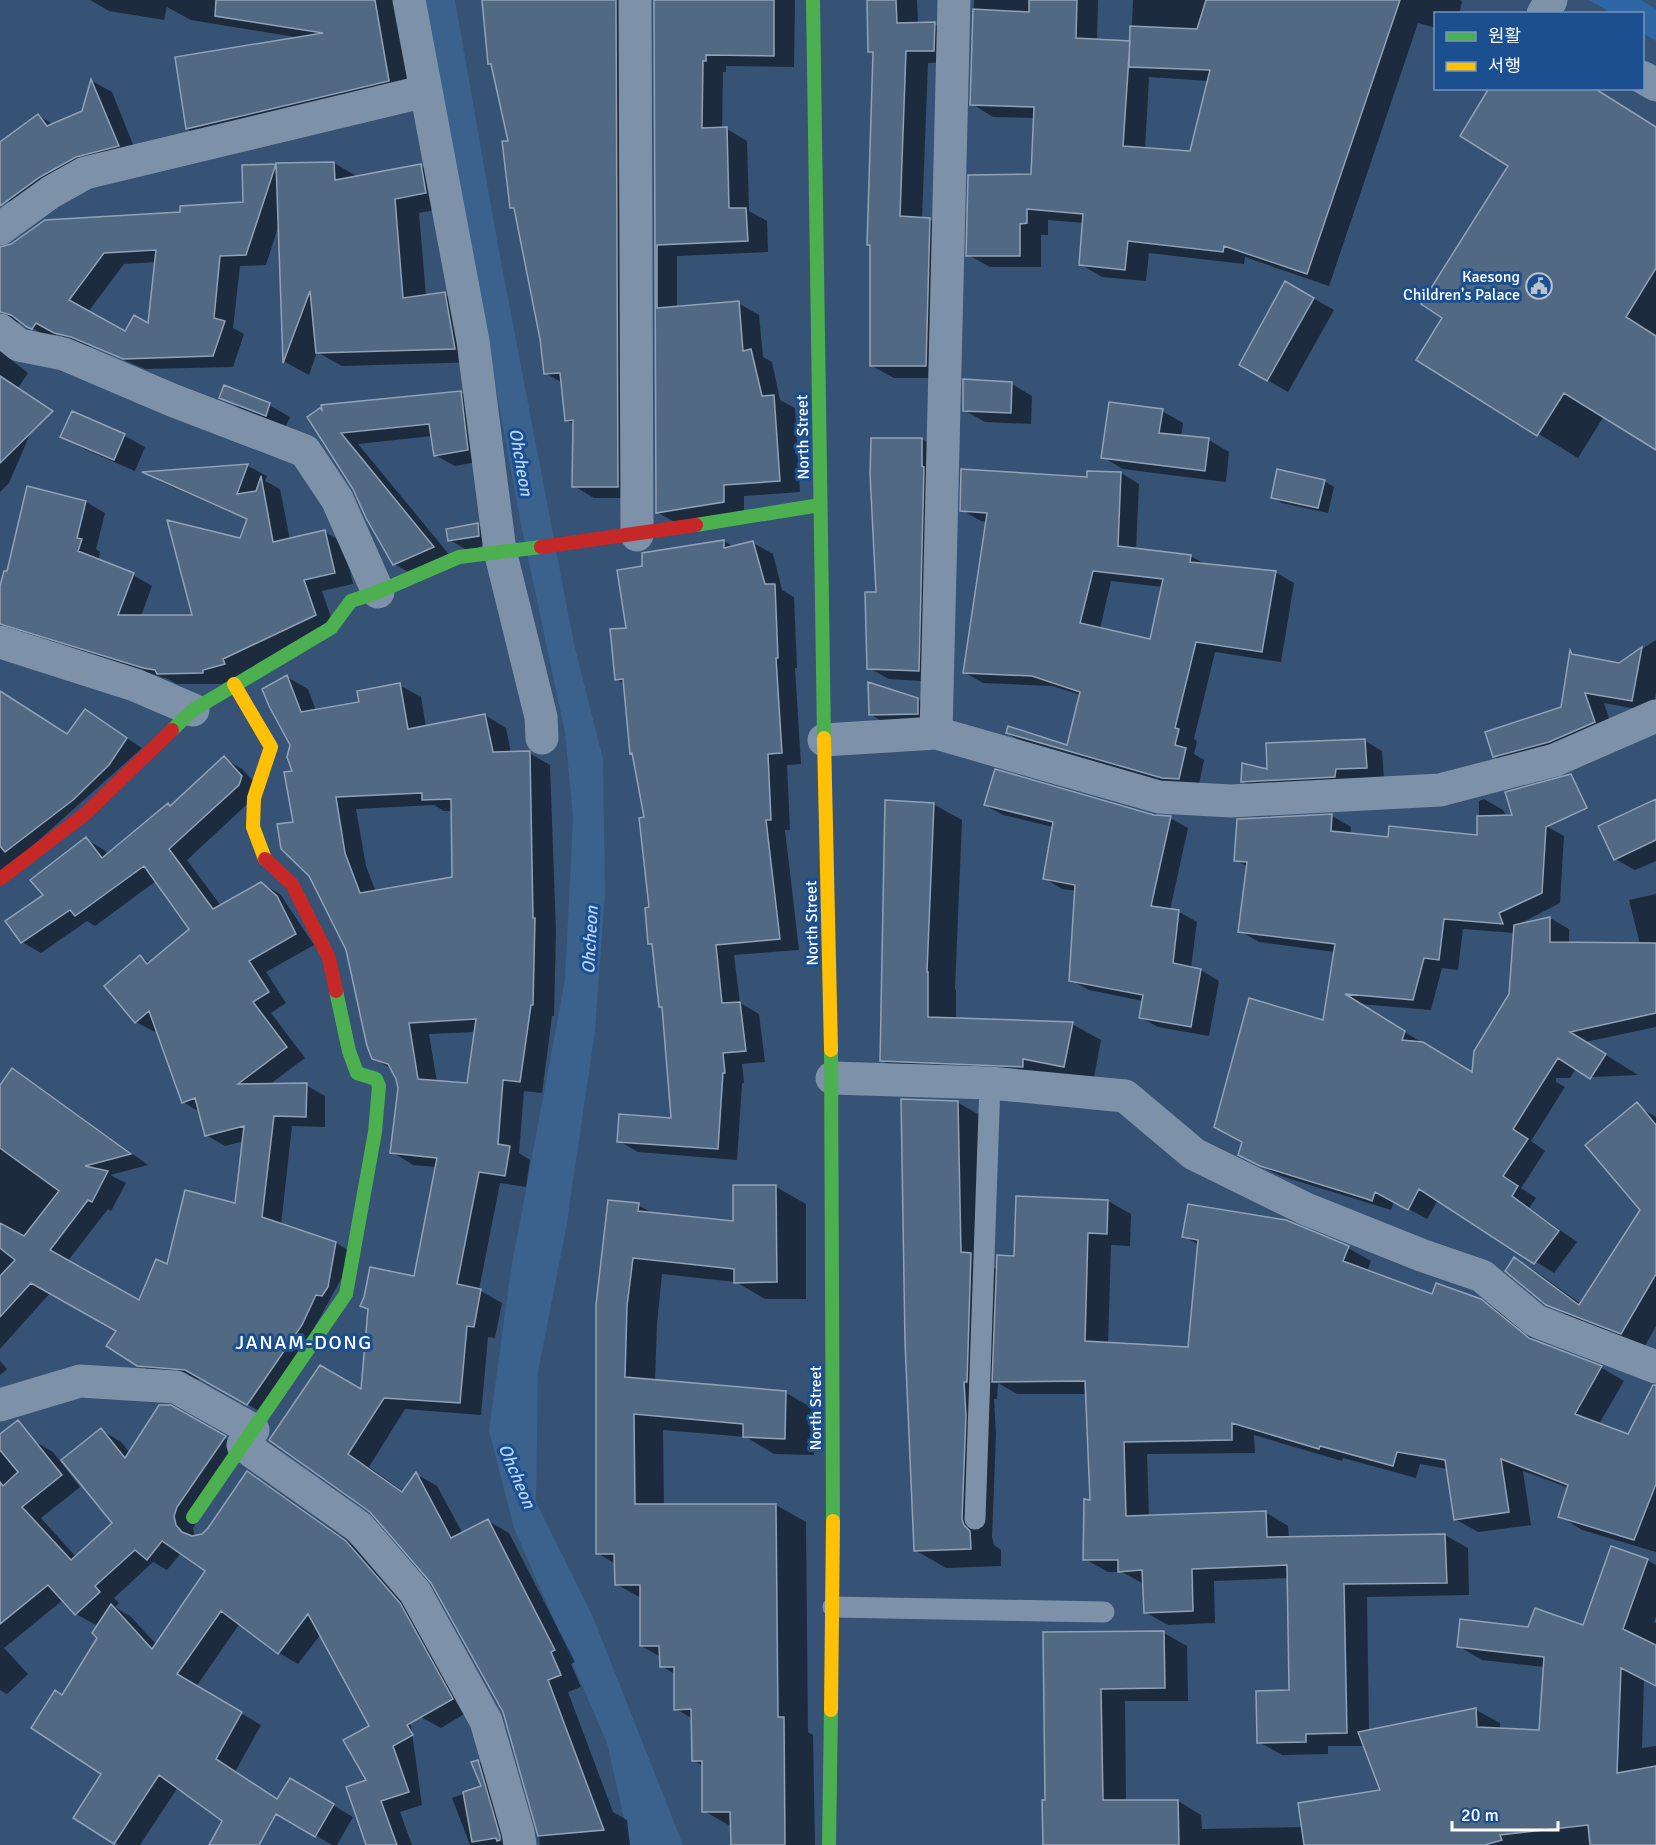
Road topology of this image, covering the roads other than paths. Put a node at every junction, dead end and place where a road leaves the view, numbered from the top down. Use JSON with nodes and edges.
{"nodes":[{"id":1,"x":409,"y":0,"type":"edge"},
{"id":2,"x":635,"y":0,"type":"edge"},
{"id":3,"x":813,"y":0,"type":"edge"},
{"id":4,"x":954,"y":0,"type":"edge"},
{"id":5,"x":426,"y":91,"type":"junction"},
{"id":6,"x":0,"y":229,"type":"edge"},
{"id":7,"x":0,"y":330,"type":"edge"},
{"id":8,"x":820,"y":505,"type":"junction"},
{"id":9,"x":637,"y":536,"type":"junction"},
{"id":10,"x":500,"y":552,"type":"junction"},
{"id":11,"x":378,"y":592,"type":"junction"},
{"id":12,"x":0,"y":642,"type":"edge"},
{"id":13,"x":234,"y":684,"type":"junction"},
{"id":14,"x":193,"y":710,"type":"junction"},
{"id":15,"x":1656,"y":716,"type":"edge"},
{"id":16,"x":936,"y":733,"type":"junction"},
{"id":17,"x":542,"y":738,"type":"dead end"},
{"id":18,"x":824,"y":740,"type":"junction"},
{"id":19,"x":0,"y":879,"type":"edge"},
{"id":20,"x":832,"y":1078,"type":"junction"},
{"id":21,"x":990,"y":1083,"type":"junction"},
{"id":22,"x":1656,"y":1367,"type":"edge"},
{"id":23,"x":0,"y":1405,"type":"edge"},
{"id":24,"x":248,"y":1437,"type":"junction"},
{"id":25,"x":193,"y":1517,"type":"dead end"},
{"id":26,"x":975,"y":1519,"type":"dead end"},
{"id":27,"x":833,"y":1607,"type":"junction"},
{"id":28,"x":1104,"y":1612,"type":"dead end"},
{"id":29,"x":520,"y":1845,"type":"edge"},
{"id":30,"x":830,"y":1845,"type":"edge"}],
"edges":[{"from":1,"to":5,"type":"street"},
{"from":2,"to":9,"type":"street"},
{"from":3,"to":8,"type":"street","name":"North Street"},
{"from":4,"to":16,"type":"street"},
{"from":5,"to":6,"type":"street"},
{"from":5,"to":10,"type":"street"},
{"from":7,"to":11,"type":"street"},
{"from":8,"to":9,"type":"street"},
{"from":8,"to":18,"type":"street","name":"North Street"},
{"from":9,"to":10,"type":"street"},
{"from":10,"to":11,"type":"street"},
{"from":10,"to":17,"type":"street"},
{"from":11,"to":13,"type":"street"},
{"from":12,"to":14,"type":"street"},
{"from":13,"to":14,"type":"street"},
{"from":13,"to":24,"type":"street"},
{"from":14,"to":19,"type":"street"},
{"from":15,"to":16,"type":"street"},
{"from":16,"to":18,"type":"street"},
{"from":18,"to":20,"type":"street","name":"North Street"},
{"from":20,"to":21,"type":"street"},
{"from":20,"to":27,"type":"street","name":"North Street"},
{"from":21,"to":22,"type":"street"},
{"from":21,"to":26,"type":"lane"},
{"from":23,"to":24,"type":"street"},
{"from":24,"to":25,"type":"street"},
{"from":24,"to":29,"type":"street"},
{"from":27,"to":28,"type":"lane"},
{"from":27,"to":30,"type":"street","name":"North Street"}]}
